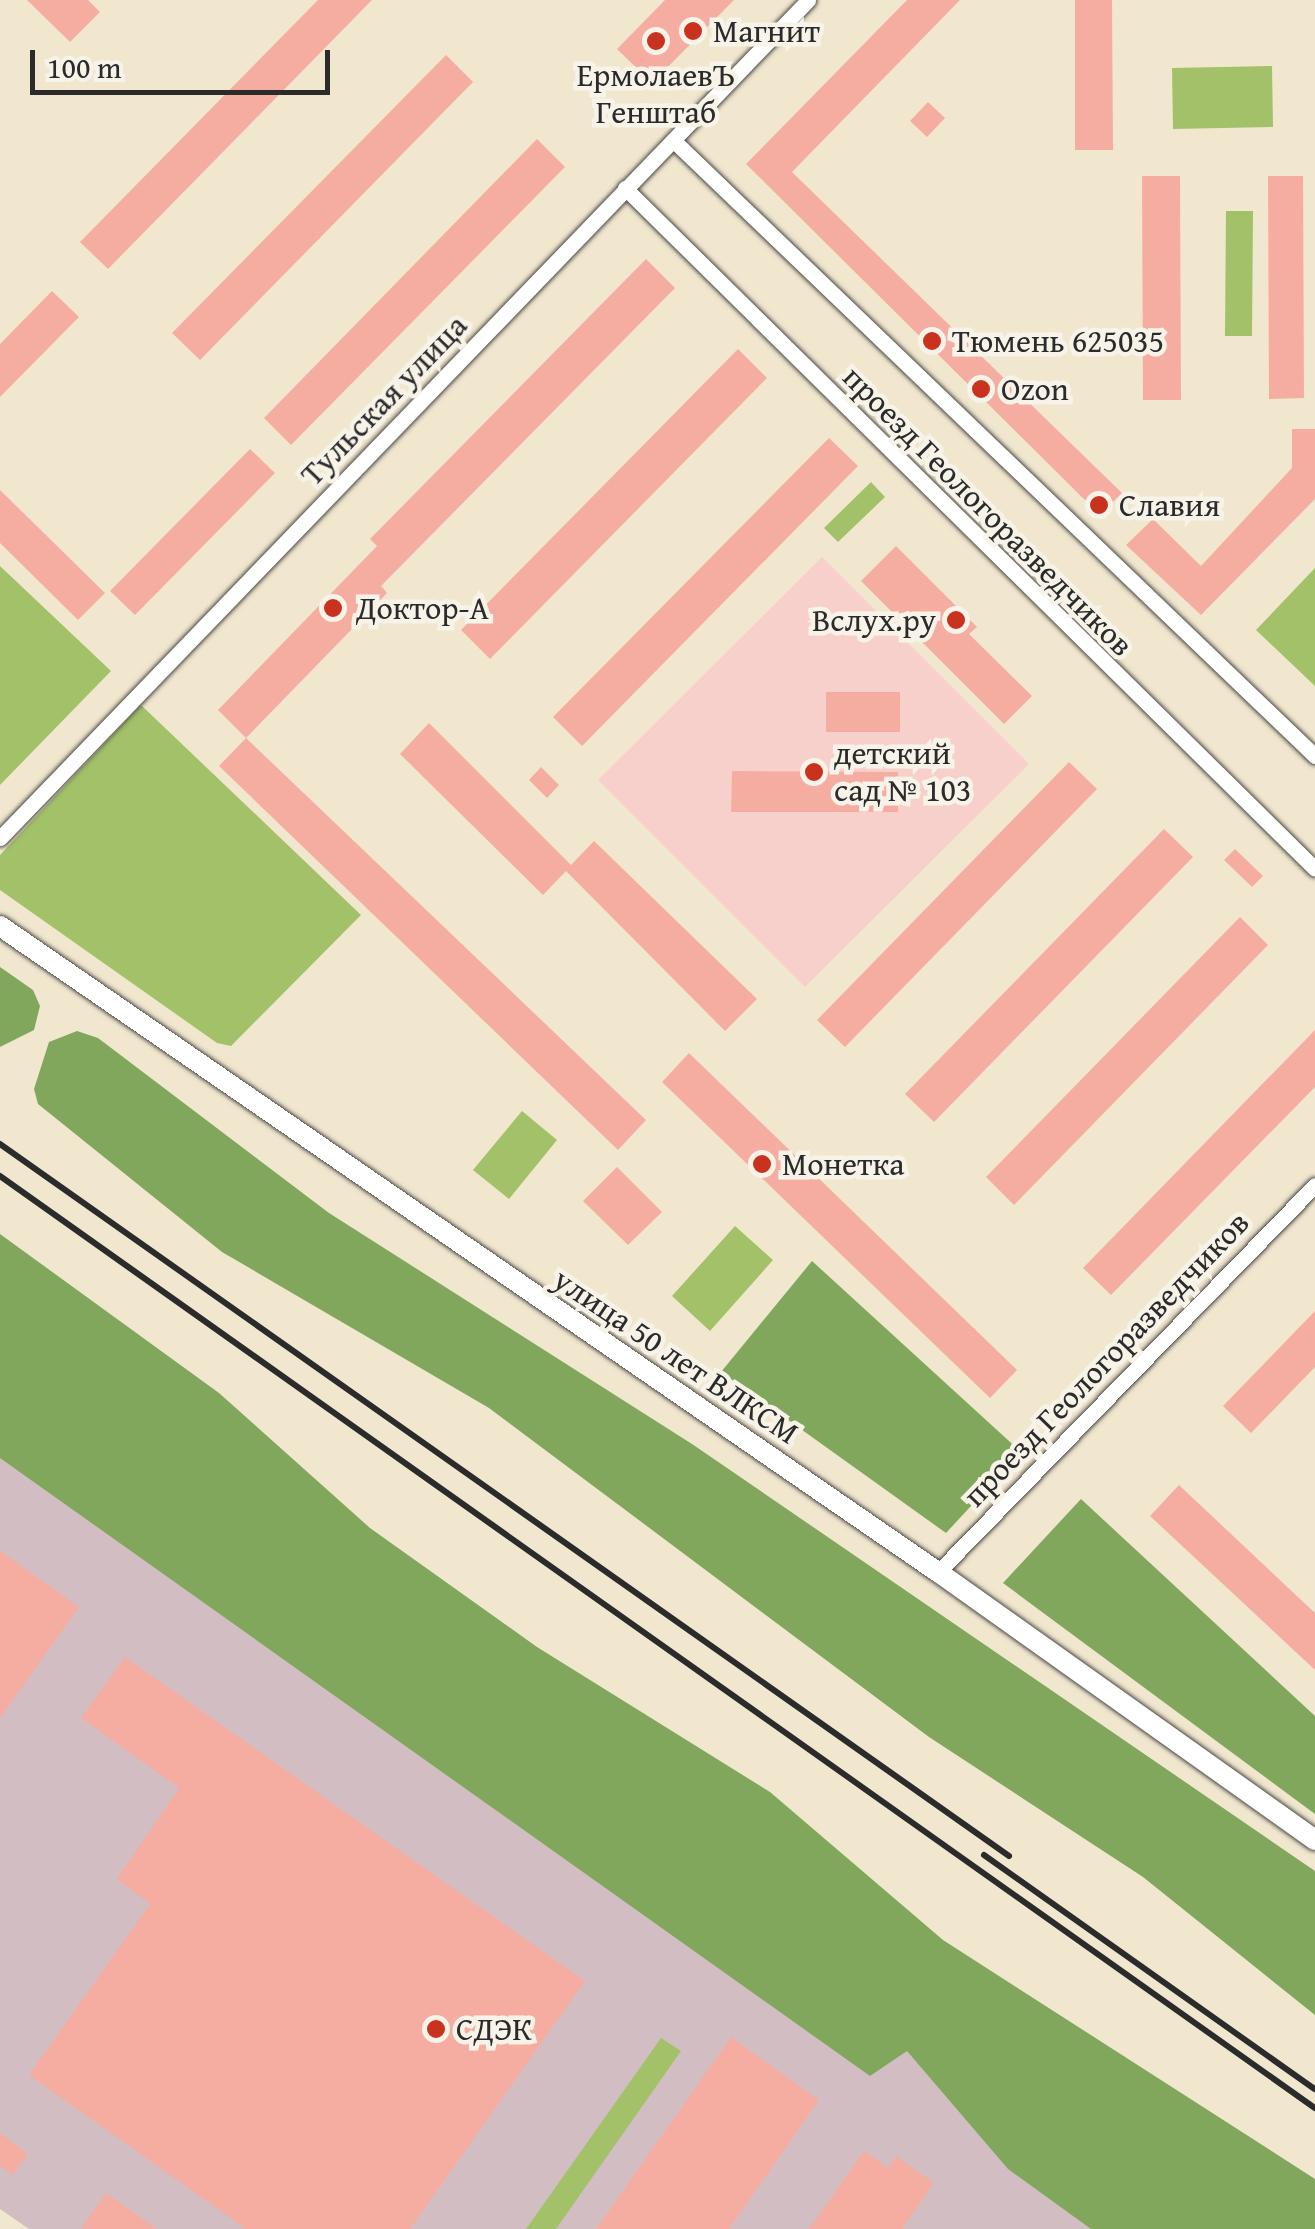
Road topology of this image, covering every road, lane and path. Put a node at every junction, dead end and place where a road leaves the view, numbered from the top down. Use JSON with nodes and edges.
{"nodes":[{"id":1,"x":808,"y":0,"type":"edge"},
{"id":2,"x":672,"y":140,"type":"junction"},
{"id":3,"x":626,"y":188,"type":"junction"},
{"id":4,"x":1315,"y":756,"type":"edge"},
{"id":5,"x":0,"y":838,"type":"edge"},
{"id":6,"x":1315,"y":869,"type":"edge"},
{"id":7,"x":0,"y":926,"type":"edge"},
{"id":8,"x":1315,"y":1185,"type":"edge"},
{"id":9,"x":938,"y":1572,"type":"junction"},
{"id":10,"x":1315,"y":1840,"type":"edge"}],
"edges":[{"from":1,"to":2,"type":"street","name":"Тульская улица"},
{"from":2,"to":3,"type":"street","name":"Тульская улица"},
{"from":2,"to":4,"type":"street","name":"проезд Геологоразведчиков"},
{"from":3,"to":5,"type":"street","name":"Тульская улица"},
{"from":3,"to":6,"type":"street","name":"проезд Геологоразведчиков"},
{"from":7,"to":9,"type":"street","name":"улица 50 лет ВЛКСМ"},
{"from":8,"to":9,"type":"street","name":"проезд Геологоразведчиков"},
{"from":9,"to":10,"type":"street","name":"улица 50 лет ВЛКСМ"}]}
